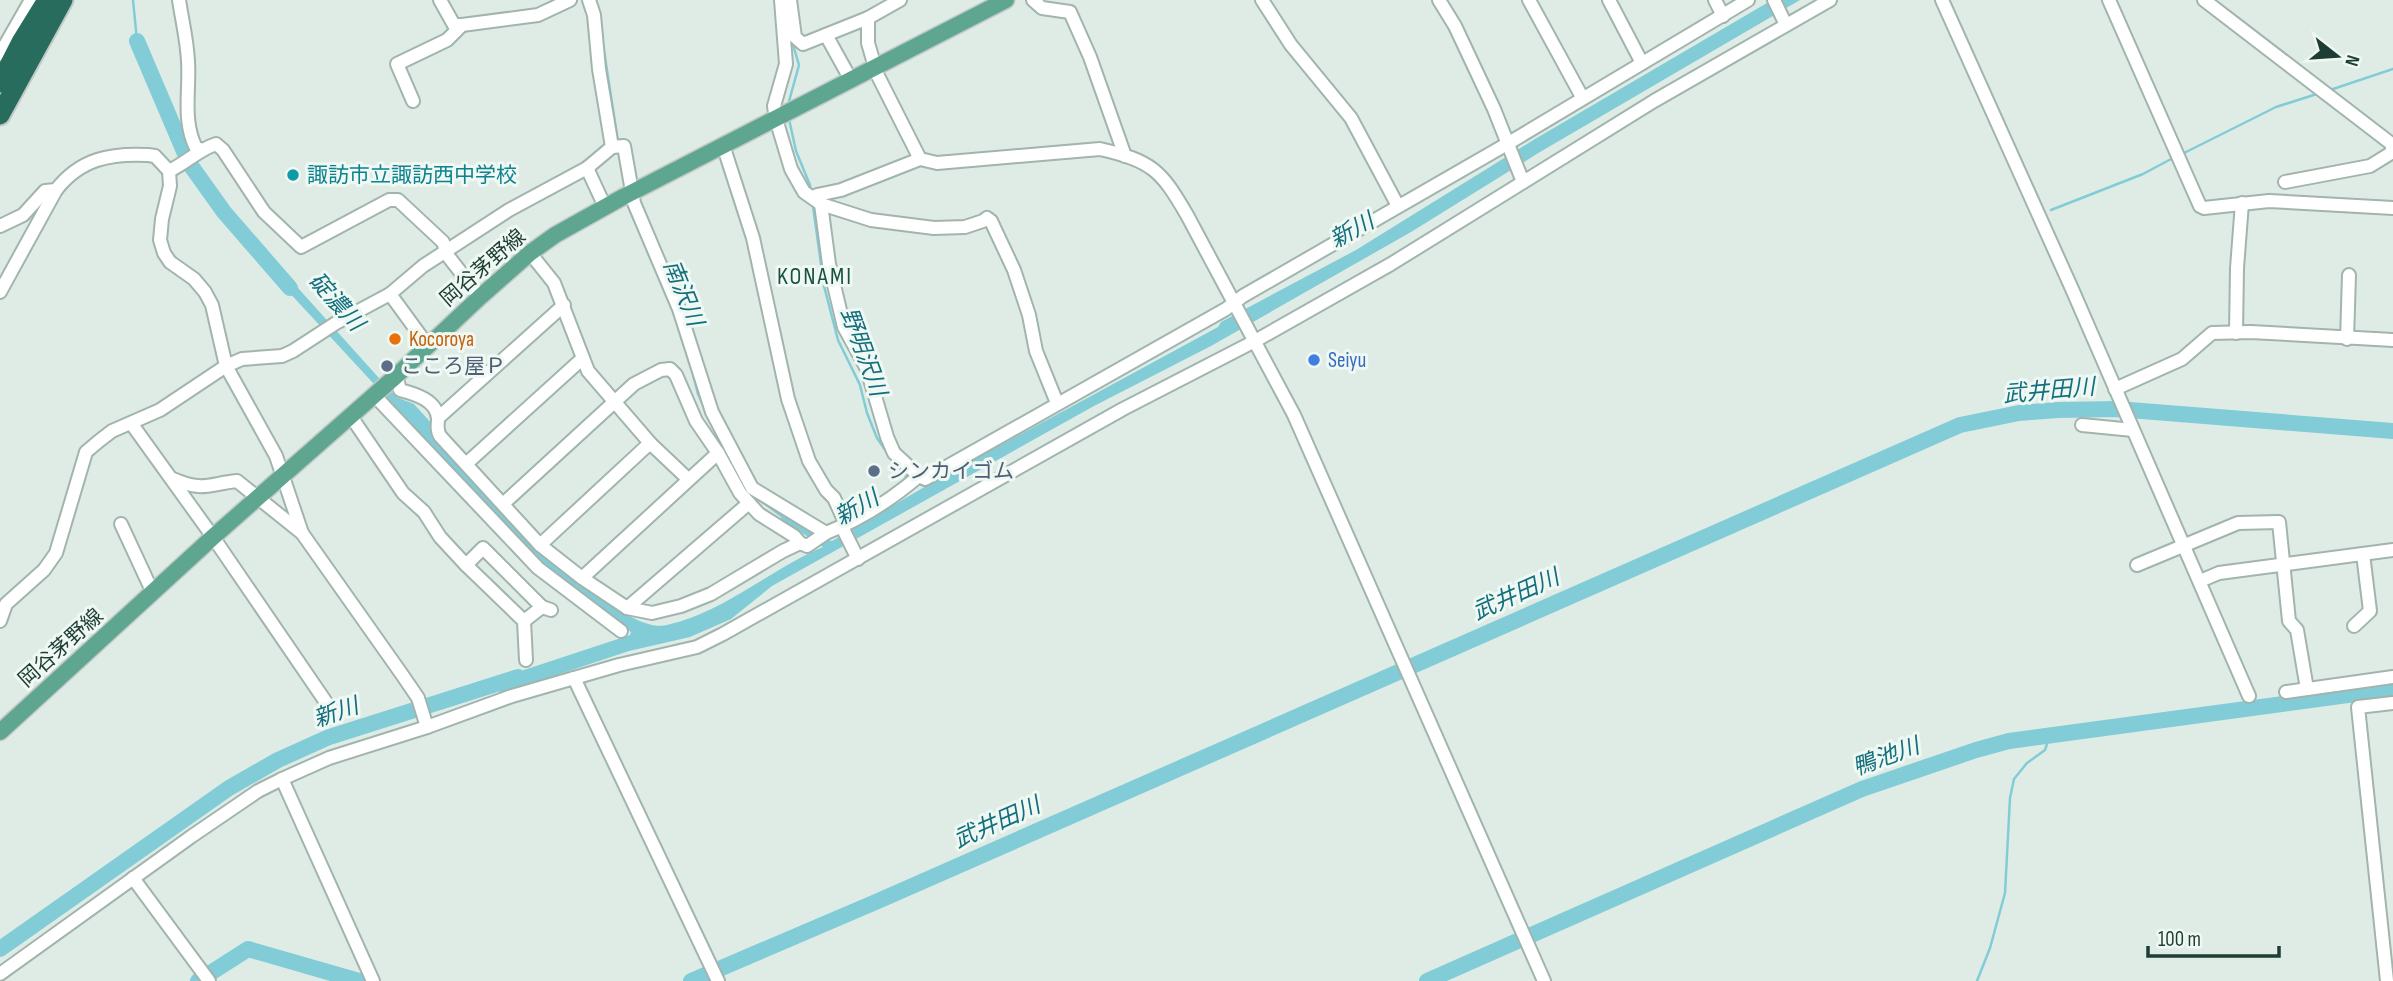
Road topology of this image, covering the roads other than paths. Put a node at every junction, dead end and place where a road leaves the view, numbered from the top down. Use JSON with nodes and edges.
{"nodes":[{"id":1,"x":31,"y":0,"type":"edge"},
{"id":2,"x":47,"y":0,"type":"edge"},
{"id":3,"x":63,"y":0,"type":"edge"},
{"id":4,"x":179,"y":0,"type":"edge"},
{"id":5,"x":440,"y":0,"type":"edge"},
{"id":6,"x":570,"y":0,"type":"edge"},
{"id":7,"x":589,"y":0,"type":"edge"},
{"id":8,"x":781,"y":0,"type":"edge"},
{"id":9,"x":790,"y":0,"type":"edge"},
{"id":10,"x":900,"y":0,"type":"edge"},
{"id":11,"x":1006,"y":0,"type":"edge"},
{"id":12,"x":1033,"y":0,"type":"edge"},
{"id":13,"x":1262,"y":0,"type":"edge"},
{"id":14,"x":1439,"y":0,"type":"edge"},
{"id":15,"x":1529,"y":0,"type":"edge"},
{"id":16,"x":1609,"y":0,"type":"edge"},
{"id":17,"x":1715,"y":0,"type":"edge"},
{"id":18,"x":1748,"y":0,"type":"edge"},
{"id":19,"x":1774,"y":0,"type":"edge"},
{"id":20,"x":1830,"y":0,"type":"edge"},
{"id":21,"x":1942,"y":0,"type":"edge"},
{"id":22,"x":2109,"y":0,"type":"edge"},
{"id":23,"x":2204,"y":0,"type":"edge"},
{"id":24,"x":877,"y":5,"type":"edge"},
{"id":25,"x":1723,"y":16,"type":"junction"},
{"id":26,"x":868,"y":18,"type":"junction"},
{"id":27,"x":1784,"y":20,"type":"junction"},
{"id":28,"x":462,"y":25,"type":"junction"},
{"id":29,"x":826,"y":35,"type":"junction"},
{"id":30,"x":0,"y":54,"type":"edge"},
{"id":31,"x":1642,"y":63,"type":"junction"},
{"id":32,"x":876,"y":67,"type":"junction"},
{"id":33,"x":851,"y":80,"type":"junction"},
{"id":34,"x":0,"y":83,"type":"edge"},
{"id":35,"x":1582,"y":97,"type":"junction"},
{"id":36,"x":413,"y":101,"type":"dead end"},
{"id":37,"x":1,"y":114,"type":"edge"},
{"id":38,"x":785,"y":114,"type":"junction"},
{"id":39,"x":723,"y":145,"type":"junction"},
{"id":40,"x":2393,"y":145,"type":"edge"},
{"id":41,"x":1508,"y":146,"type":"junction"},
{"id":42,"x":612,"y":147,"type":"junction"},
{"id":43,"x":1125,"y":156,"type":"junction"},
{"id":44,"x":192,"y":157,"type":"junction"},
{"id":45,"x":920,"y":159,"type":"junction"},
{"id":46,"x":587,"y":168,"type":"junction"},
{"id":47,"x":169,"y":172,"type":"junction"},
{"id":48,"x":1521,"y":178,"type":"junction"},
{"id":49,"x":2285,"y":182,"type":"dead end"},
{"id":50,"x":56,"y":190,"type":"junction"},
{"id":51,"x":632,"y":193,"type":"junction"},
{"id":52,"x":2242,"y":203,"type":"junction"},
{"id":53,"x":821,"y":204,"type":"junction"},
{"id":54,"x":1398,"y":206,"type":"junction"},
{"id":55,"x":605,"y":207,"type":"junction"},
{"id":56,"x":2393,"y":208,"type":"edge"},
{"id":57,"x":0,"y":226,"type":"edge"},
{"id":58,"x":446,"y":250,"type":"junction"},
{"id":59,"x":530,"y":253,"type":"junction"},
{"id":60,"x":2349,"y":275,"type":"dead end"},
{"id":61,"x":0,"y":292,"type":"edge"},
{"id":62,"x":390,"y":294,"type":"junction"},
{"id":63,"x":480,"y":297,"type":"junction"},
{"id":64,"x":1235,"y":304,"type":"junction"},
{"id":65,"x":564,"y":305,"type":"junction"},
{"id":66,"x":2236,"y":332,"type":"junction"},
{"id":67,"x":1253,"y":337,"type":"junction"},
{"id":68,"x":2347,"y":339,"type":"junction"},
{"id":69,"x":2393,"y":340,"type":"edge"},
{"id":70,"x":428,"y":346,"type":"junction"},
{"id":71,"x":583,"y":358,"type":"junction"},
{"id":72,"x":226,"y":366,"type":"junction"},
{"id":73,"x":384,"y":387,"type":"junction"},
{"id":74,"x":2118,"y":395,"type":"junction"},
{"id":75,"x":614,"y":403,"type":"junction"},
{"id":76,"x":1057,"y":403,"type":"junction"},
{"id":77,"x":350,"y":415,"type":"junction"},
{"id":78,"x":438,"y":418,"type":"junction"},
{"id":79,"x":131,"y":424,"type":"junction"},
{"id":80,"x":2082,"y":425,"type":"dead end"},
{"id":81,"x":2132,"y":428,"type":"junction"},
{"id":82,"x":650,"y":443,"type":"junction"},
{"id":83,"x":718,"y":453,"type":"junction"},
{"id":84,"x":466,"y":464,"type":"junction"},
{"id":85,"x":282,"y":475,"type":"junction"},
{"id":86,"x":919,"y":477,"type":"junction"},
{"id":87,"x":171,"y":478,"type":"junction"},
{"id":88,"x":688,"y":479,"type":"junction"},
{"id":89,"x":257,"y":498,"type":"junction"},
{"id":90,"x":503,"y":503,"type":"junction"},
{"id":91,"x":749,"y":503,"type":"junction"},
{"id":92,"x":121,"y":524,"type":"dead end"},
{"id":93,"x":844,"y":528,"type":"junction"},
{"id":94,"x":302,"y":533,"type":"junction"},
{"id":95,"x":826,"y":533,"type":"junction"},
{"id":96,"x":214,"y":537,"type":"junction"},
{"id":97,"x":800,"y":543,"type":"junction"},
{"id":98,"x":540,"y":545,"type":"junction"},
{"id":99,"x":2184,"y":547,"type":"junction"},
{"id":100,"x":2393,"y":550,"type":"edge"},
{"id":101,"x":2363,"y":554,"type":"junction"},
{"id":102,"x":856,"y":555,"type":"junction"},
{"id":103,"x":466,"y":565,"type":"junction"},
{"id":104,"x":2137,"y":565,"type":"dead end"},
{"id":105,"x":2283,"y":565,"type":"junction"},
{"id":106,"x":582,"y":578,"type":"junction"},
{"id":107,"x":2200,"y":581,"type":"junction"},
{"id":108,"x":153,"y":593,"type":"junction"},
{"id":109,"x":627,"y":608,"type":"junction"},
{"id":110,"x":0,"y":621,"type":"edge"},
{"id":111,"x":524,"y":621,"type":"junction"},
{"id":112,"x":2354,"y":626,"type":"dead end"},
{"id":113,"x":621,"y":631,"type":"dead end"},
{"id":114,"x":526,"y":660,"type":"dead end"},
{"id":115,"x":2393,"y":677,"type":"edge"},
{"id":116,"x":574,"y":678,"type":"junction"},
{"id":117,"x":2306,"y":689,"type":"junction"},
{"id":118,"x":2286,"y":692,"type":"dead end"},
{"id":119,"x":2249,"y":696,"type":"dead end"},
{"id":120,"x":2393,"y":702,"type":"edge"},
{"id":121,"x":334,"y":714,"type":"dead end"},
{"id":122,"x":425,"y":721,"type":"junction"},
{"id":123,"x":0,"y":732,"type":"edge"},
{"id":124,"x":282,"y":779,"type":"junction"},
{"id":125,"x":133,"y":878,"type":"junction"},
{"id":126,"x":0,"y":974,"type":"edge"},
{"id":127,"x":716,"y":976,"type":"edge"},
{"id":128,"x":209,"y":981,"type":"edge"},
{"id":129,"x":373,"y":981,"type":"edge"},
{"id":130,"x":1544,"y":981,"type":"edge"},
{"id":131,"x":2387,"y":981,"type":"edge"}],
"edges":[{"from":1,"to":30,"type":"street"},
{"from":2,"to":34,"type":"highway"},
{"from":3,"to":37,"type":"highway"},
{"from":4,"to":44,"type":"street"},
{"from":5,"to":28,"type":"street"},
{"from":6,"to":28,"type":"street"},
{"from":7,"to":42,"type":"street"},
{"from":8,"to":38,"type":"street"},
{"from":9,"to":29,"type":"street"},
{"from":10,"to":24,"type":"street"},
{"from":11,"to":32,"type":"main road","name":"岡谷茅野線"},
{"from":12,"to":43,"type":"street"},
{"from":13,"to":54,"type":"street"},
{"from":14,"to":41,"type":"street"},
{"from":15,"to":35,"type":"street"},
{"from":16,"to":31,"type":"street"},
{"from":17,"to":25,"type":"street"},
{"from":18,"to":25,"type":"street"},
{"from":19,"to":27,"type":"street"},
{"from":20,"to":27,"type":"street"},
{"from":21,"to":74,"type":"street"},
{"from":22,"to":52,"type":"street"},
{"from":23,"to":40,"type":"street"},
{"from":24,"to":26,"type":"street"},
{"from":25,"to":31,"type":"street"},
{"from":26,"to":29,"type":"street"},
{"from":26,"to":32,"type":"street"},
{"from":27,"to":48,"type":"street"},
{"from":28,"to":36,"type":"street"},
{"from":29,"to":33,"type":"street"},
{"from":31,"to":35,"type":"street"},
{"from":32,"to":33,"type":"main road","name":"岡谷茅野線"},
{"from":32,"to":45,"type":"street"},
{"from":33,"to":38,"type":"main road","name":"岡谷茅野線"},
{"from":35,"to":41,"type":"street"},
{"from":38,"to":39,"type":"main road","name":"岡谷茅野線"},
{"from":38,"to":53,"type":"street"},
{"from":39,"to":51,"type":"main road","name":"岡谷茅野線"},
{"from":39,"to":93,"type":"street"},
{"from":40,"to":49,"type":"street"},
{"from":41,"to":48,"type":"street"},
{"from":41,"to":54,"type":"street"},
{"from":42,"to":46,"type":"street"},
{"from":42,"to":51,"type":"street"},
{"from":43,"to":45,"type":"street"},
{"from":43,"to":64,"type":"street"},
{"from":44,"to":47,"type":"street"},
{"from":44,"to":58,"type":"street"},
{"from":45,"to":53,"type":"street"},
{"from":46,"to":55,"type":"street"},
{"from":46,"to":58,"type":"street"},
{"from":47,"to":50,"type":"street"},
{"from":47,"to":72,"type":"street"},
{"from":48,"to":67,"type":"street"},
{"from":50,"to":57,"type":"street"},
{"from":50,"to":61,"type":"street"},
{"from":51,"to":55,"type":"main road","name":"岡谷茅野線"},
{"from":51,"to":95,"type":"street"},
{"from":52,"to":56,"type":"street"},
{"from":52,"to":66,"type":"street"},
{"from":53,"to":76,"type":"street"},
{"from":53,"to":86,"type":"street"},
{"from":54,"to":64,"type":"street"},
{"from":55,"to":59,"type":"main road","name":"岡谷茅野線"},
{"from":58,"to":62,"type":"street"},
{"from":58,"to":63,"type":"street"},
{"from":59,"to":63,"type":"main road","name":"岡谷茅野線"},
{"from":59,"to":65,"type":"street"},
{"from":60,"to":68,"type":"street"},
{"from":62,"to":70,"type":"street"},
{"from":62,"to":72,"type":"street"},
{"from":63,"to":70,"type":"main road","name":"岡谷茅野線"},
{"from":64,"to":67,"type":"street"},
{"from":64,"to":76,"type":"street"},
{"from":65,"to":71,"type":"street"},
{"from":65,"to":78,"type":"street"},
{"from":66,"to":68,"type":"street"},
{"from":66,"to":74,"type":"street"},
{"from":67,"to":102,"type":"street"},
{"from":67,"to":130,"type":"street"},
{"from":68,"to":69,"type":"street"},
{"from":70,"to":73,"type":"main road","name":"岡谷茅野線"},
{"from":71,"to":75,"type":"street"},
{"from":71,"to":84,"type":"street"},
{"from":72,"to":79,"type":"street"},
{"from":72,"to":85,"type":"street"},
{"from":73,"to":77,"type":"main road","name":"岡谷茅野線"},
{"from":73,"to":78,"type":"street"},
{"from":73,"to":113,"type":"street"},
{"from":74,"to":81,"type":"street"},
{"from":75,"to":82,"type":"street"},
{"from":75,"to":83,"type":"street"},
{"from":75,"to":90,"type":"street"},
{"from":76,"to":86,"type":"street"},
{"from":77,"to":85,"type":"main road","name":"岡谷茅野線"},
{"from":77,"to":103,"type":"street"},
{"from":78,"to":84,"type":"street"},
{"from":79,"to":87,"type":"street"},
{"from":79,"to":110,"type":"street"},
{"from":80,"to":81,"type":"street"},
{"from":81,"to":99,"type":"street"},
{"from":82,"to":88,"type":"street"},
{"from":82,"to":98,"type":"street"},
{"from":83,"to":88,"type":"street"},
{"from":83,"to":91,"type":"street"},
{"from":84,"to":90,"type":"street"},
{"from":85,"to":89,"type":"main road","name":"岡谷茅野線"},
{"from":85,"to":94,"type":"street"},
{"from":86,"to":93,"type":"street"},
{"from":87,"to":89,"type":"street"},
{"from":87,"to":96,"type":"street"},
{"from":88,"to":106,"type":"street"},
{"from":89,"to":94,"type":"street"},
{"from":89,"to":96,"type":"main road","name":"岡谷茅野線"},
{"from":90,"to":98,"type":"street"},
{"from":91,"to":97,"type":"street"},
{"from":91,"to":109,"type":"street"},
{"from":92,"to":108,"type":"street"},
{"from":93,"to":95,"type":"street"},
{"from":93,"to":102,"type":"street"},
{"from":94,"to":122,"type":"street"},
{"from":95,"to":97,"type":"street"},
{"from":96,"to":108,"type":"main road","name":"岡谷茅野線"},
{"from":96,"to":121,"type":"street"},
{"from":97,"to":109,"type":"street"},
{"from":98,"to":106,"type":"street"},
{"from":99,"to":104,"type":"street"},
{"from":99,"to":105,"type":"street"},
{"from":99,"to":107,"type":"street"},
{"from":100,"to":101,"type":"street"},
{"from":101,"to":105,"type":"street"},
{"from":101,"to":112,"type":"street"},
{"from":102,"to":116,"type":"street"},
{"from":103,"to":111,"type":"street"},
{"from":103,"to":111,"type":"street"},
{"from":105,"to":107,"type":"street"},
{"from":105,"to":117,"type":"street"},
{"from":106,"to":109,"type":"street"},
{"from":107,"to":119,"type":"street"},
{"from":108,"to":123,"type":"main road","name":"岡谷茅野線"},
{"from":111,"to":114,"type":"street"},
{"from":115,"to":117,"type":"street"},
{"from":116,"to":122,"type":"street"},
{"from":116,"to":127,"type":"street"},
{"from":117,"to":118,"type":"street"},
{"from":120,"to":131,"type":"street"},
{"from":122,"to":124,"type":"street"},
{"from":124,"to":125,"type":"street"},
{"from":124,"to":129,"type":"street"},
{"from":125,"to":126,"type":"street"},
{"from":125,"to":128,"type":"street"}]}
